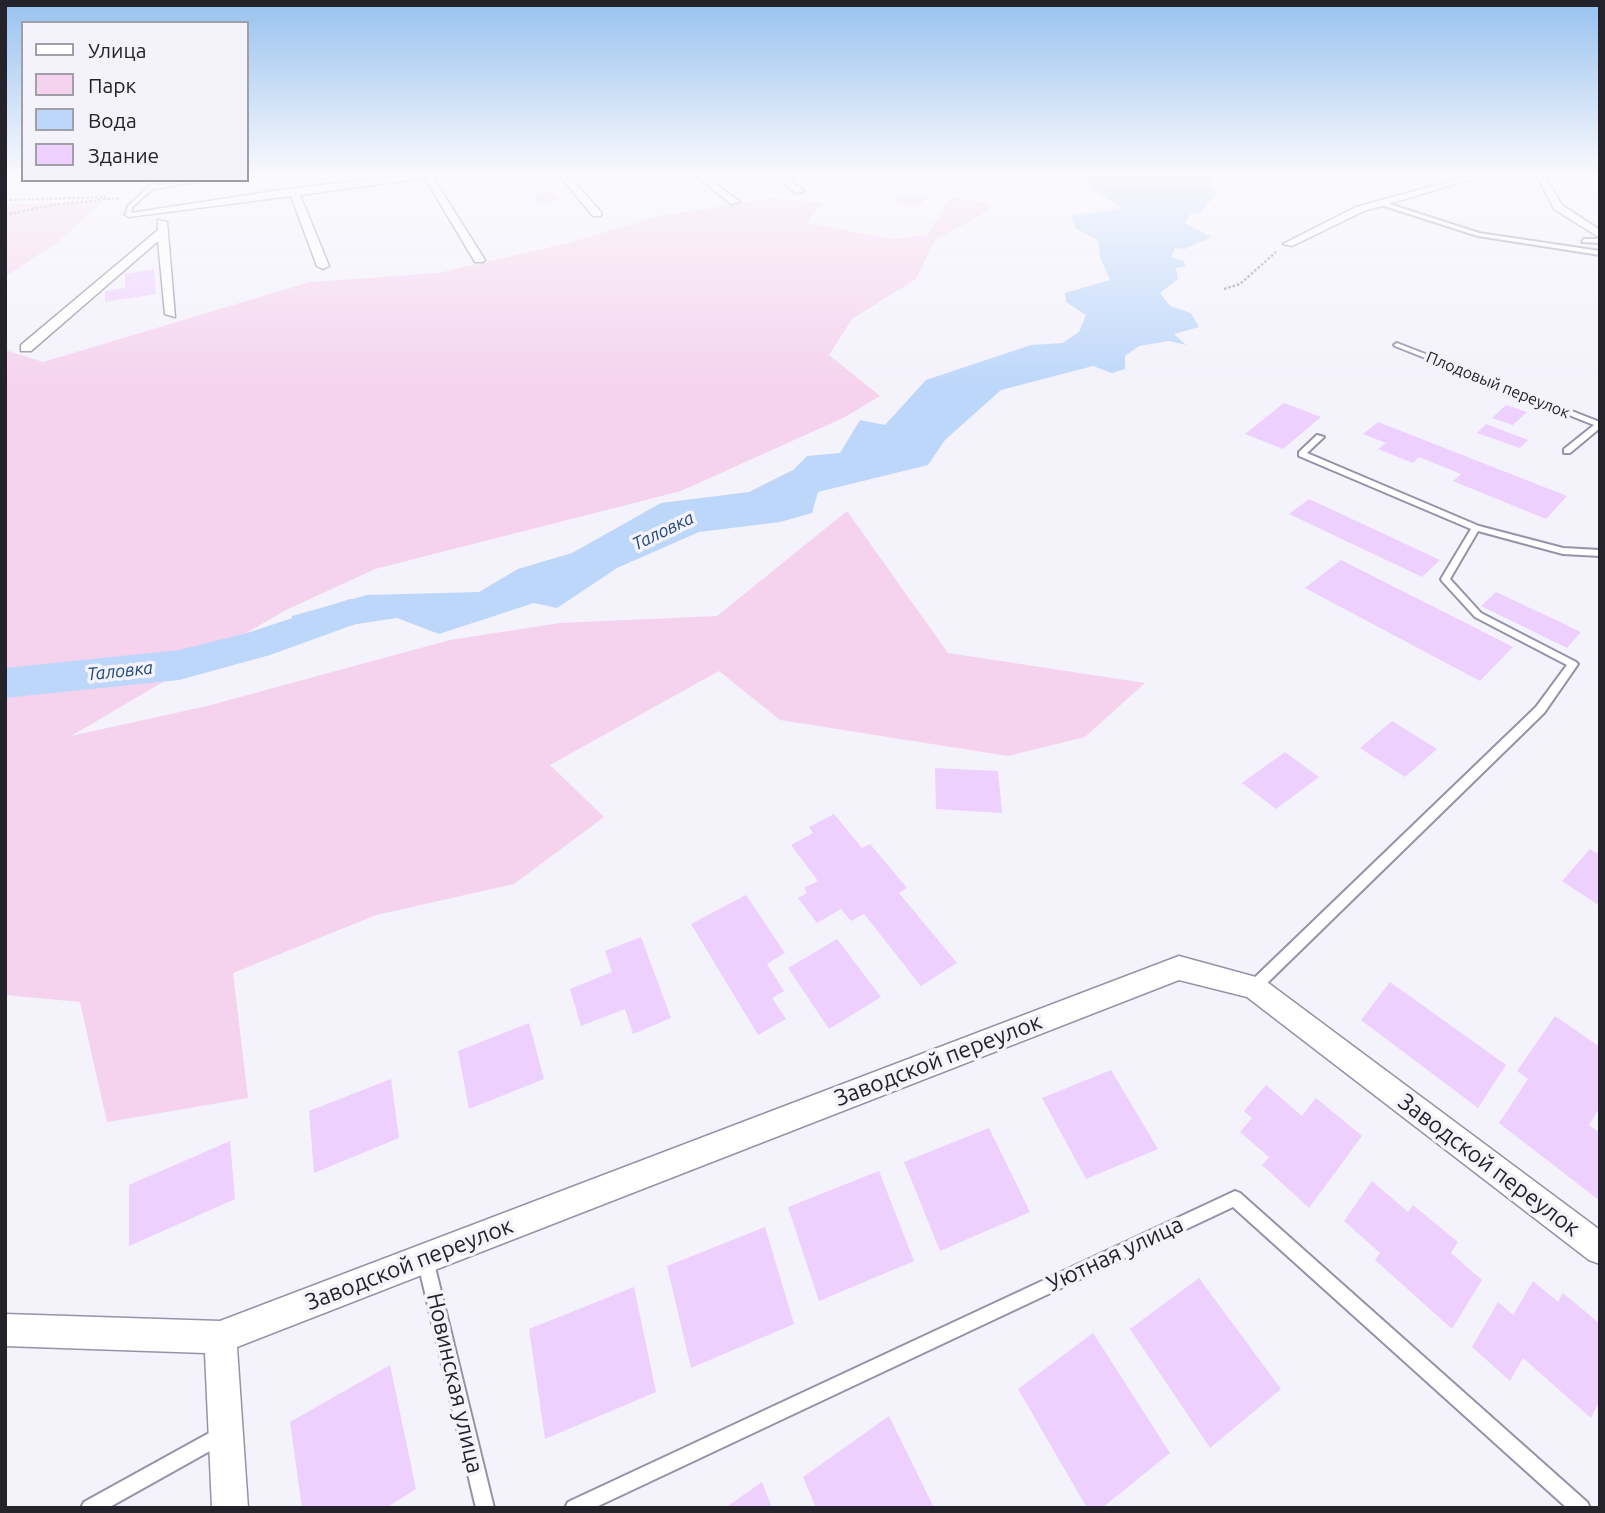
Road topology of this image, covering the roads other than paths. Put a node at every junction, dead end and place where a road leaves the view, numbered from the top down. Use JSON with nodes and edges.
{"nodes":[{"id":1,"x":145,"y":247,"type":"edge"},
{"id":2,"x":164,"y":247,"type":"edge"},
{"id":3,"x":316,"y":247,"type":"edge"},
{"id":4,"x":471,"y":247,"type":"edge"},
{"id":5,"x":1559,"y":247,"type":"edge"},
{"id":6,"x":1600,"y":253,"type":"edge"},
{"id":7,"x":479,"y":260,"type":"dead end"},
{"id":8,"x":323,"y":266,"type":"dead end"},
{"id":9,"x":171,"y":314,"type":"dead end"},
{"id":10,"x":1397,"y":345,"type":"dead end"},
{"id":11,"x":26,"y":348,"type":"dead end"},
{"id":12,"x":1600,"y":425,"type":"edge"},
{"id":13,"x":1320,"y":437,"type":"dead end"},
{"id":14,"x":1567,"y":451,"type":"dead end"},
{"id":15,"x":1476,"y":528,"type":"junction"},
{"id":16,"x":1600,"y":553,"type":"edge"},
{"id":17,"x":1254,"y":986,"type":"junction"},
{"id":18,"x":1600,"y":1249,"type":"edge"},
{"id":19,"x":425,"y":1258,"type":"junction"},
{"id":20,"x":5,"y":1330,"type":"edge"},
{"id":21,"x":220,"y":1337,"type":"junction"},
{"id":22,"x":225,"y":1433,"type":"junction"},
{"id":23,"x":90,"y":1508,"type":"edge"},
{"id":24,"x":230,"y":1508,"type":"edge"},
{"id":25,"x":485,"y":1508,"type":"edge"},
{"id":26,"x":574,"y":1508,"type":"edge"},
{"id":27,"x":1581,"y":1508,"type":"edge"}],
"edges":[{"from":1,"to":11,"type":"street"},
{"from":2,"to":9,"type":"street"},
{"from":3,"to":8,"type":"street"},
{"from":4,"to":7,"type":"street"},
{"from":5,"to":6,"type":"lane"},
{"from":10,"to":12,"type":"lane","name":"Плодовый переулок"},
{"from":12,"to":14,"type":"lane"},
{"from":13,"to":15,"type":"lane"},
{"from":15,"to":16,"type":"lane"},
{"from":15,"to":17,"type":"lane"},
{"from":17,"to":18,"type":"street","name":"Заводской переулок"},
{"from":17,"to":19,"type":"street","name":"Заводской переулок"},
{"from":19,"to":21,"type":"street","name":"Заводской переулок"},
{"from":19,"to":25,"type":"lane","name":"Новинская улица"},
{"from":20,"to":21,"type":"street"},
{"from":21,"to":22,"type":"street"},
{"from":22,"to":23,"type":"lane"},
{"from":22,"to":24,"type":"street"},
{"from":26,"to":27,"type":"lane","name":"Уютная улица"}]}
